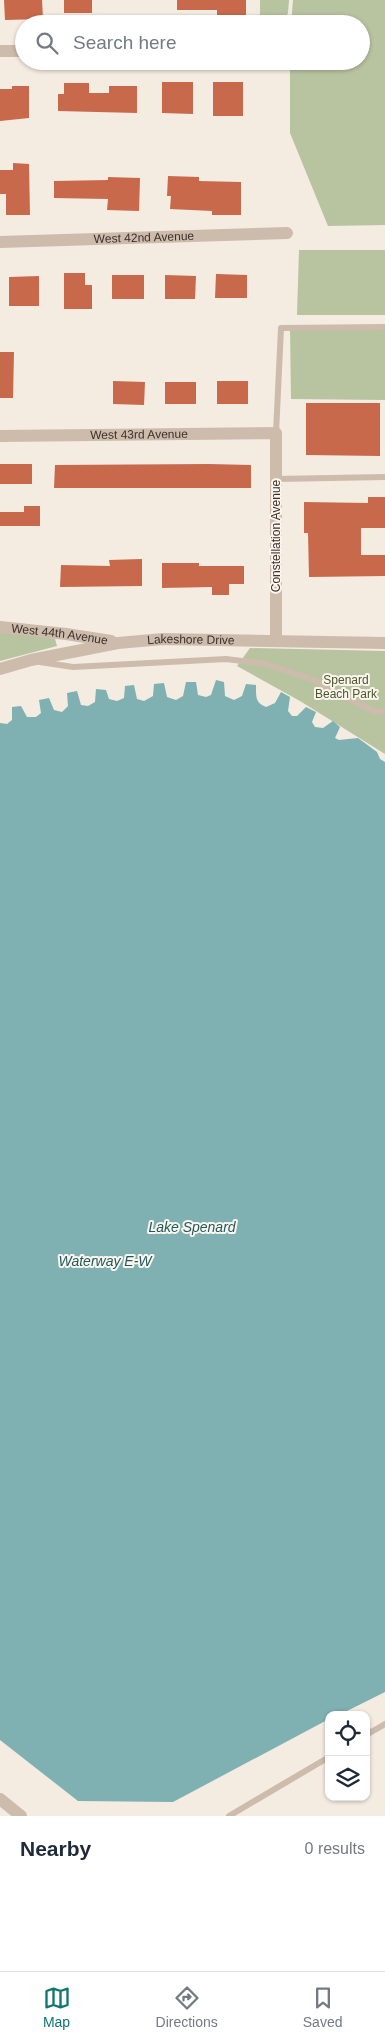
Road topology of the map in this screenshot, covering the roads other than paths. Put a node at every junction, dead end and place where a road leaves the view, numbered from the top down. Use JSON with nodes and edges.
{"nodes":[{"id":1,"x":0,"y":51,"type":"edge"},
{"id":2,"x":15,"y":51,"type":"edge"},
{"id":3,"x":287,"y":233,"type":"dead end"},
{"id":4,"x":0,"y":242,"type":"edge"},
{"id":5,"x":385,"y":328,"type":"edge"},
{"id":6,"x":276,"y":433,"type":"junction"},
{"id":7,"x":0,"y":436,"type":"edge"},
{"id":8,"x":385,"y":477,"type":"edge"},
{"id":9,"x":276,"y":479,"type":"junction"},
{"id":10,"x":0,"y":627,"type":"edge"},
{"id":11,"x":276,"y":640,"type":"junction"},
{"id":12,"x":118,"y":643,"type":"junction"},
{"id":13,"x":385,"y":643,"type":"edge"},
{"id":14,"x":31,"y":660,"type":"junction"},
{"id":15,"x":0,"y":669,"type":"edge"},
{"id":16,"x":385,"y":712,"type":"edge"},
{"id":17,"x":385,"y":1724,"type":"edge"},
{"id":18,"x":370,"y":1733,"type":"edge"},
{"id":19,"x":325,"y":1759,"type":"edge"},
{"id":20,"x":0,"y":1799,"type":"edge"},
{"id":21,"x":21,"y":1816,"type":"edge"},
{"id":22,"x":229,"y":1816,"type":"edge"}],
"edges":[{"from":1,"to":2,"type":"street"},
{"from":3,"to":4,"type":"street","name":"West 42nd Avenue"},
{"from":5,"to":6,"type":"lane"},
{"from":6,"to":7,"type":"street","name":"West 43rd Avenue"},
{"from":6,"to":9,"type":"street","name":"Constellation Avenue"},
{"from":8,"to":9,"type":"lane"},
{"from":9,"to":11,"type":"street","name":"Constellation Avenue"},
{"from":10,"to":12,"type":"street","name":"West 44th Avenue"},
{"from":11,"to":12,"type":"street","name":"Lakeshore Drive"},
{"from":11,"to":13,"type":"street","name":"Lakeshore Drive"},
{"from":12,"to":14,"type":"street","name":"Lakeshore Drive"},
{"from":14,"to":15,"type":"street","name":"Lakeshore Drive"},
{"from":14,"to":16,"type":"lane"},
{"from":17,"to":18,"type":"lane"},
{"from":19,"to":22,"type":"lane"},
{"from":20,"to":21,"type":"street"}]}
